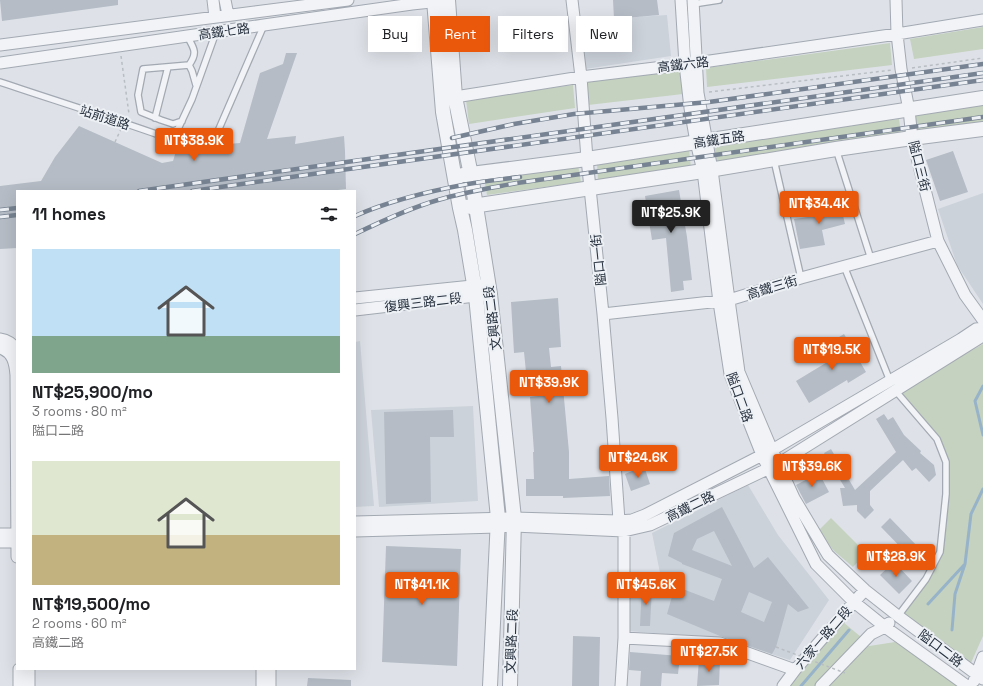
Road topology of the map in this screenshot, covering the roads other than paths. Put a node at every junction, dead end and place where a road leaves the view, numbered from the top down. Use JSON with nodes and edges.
{"nodes":[{"id":1,"x":213,"y":0,"type":"edge"},
{"id":2,"x":225,"y":0,"type":"edge"},
{"id":3,"x":348,"y":0,"type":"edge"},
{"id":4,"x":572,"y":0,"type":"edge"},
{"id":5,"x":681,"y":0,"type":"edge"},
{"id":6,"x":719,"y":0,"type":"edge"},
{"id":7,"x":896,"y":0,"type":"edge"},
{"id":8,"x":441,"y":1,"type":"edge"},
{"id":9,"x":693,"y":2,"type":"edge"},
{"id":10,"x":228,"y":15,"type":"junction"},
{"id":11,"x":215,"y":17,"type":"junction"},
{"id":12,"x":983,"y":20,"type":"edge"},
{"id":13,"x":264,"y":25,"type":"junction"},
{"id":14,"x":216,"y":32,"type":"junction"},
{"id":15,"x":897,"y":34,"type":"junction"},
{"id":16,"x":187,"y":36,"type":"junction"},
{"id":17,"x":0,"y":45,"type":"edge"},
{"id":18,"x":0,"y":63,"type":"edge"},
{"id":19,"x":691,"y":63,"type":"junction"},
{"id":20,"x":189,"y":65,"type":"junction"},
{"id":21,"x":168,"y":67,"type":"junction"},
{"id":22,"x":581,"y":77,"type":"junction"},
{"id":23,"x":0,"y":82,"type":"edge"},
{"id":24,"x":196,"y":86,"type":"junction"},
{"id":25,"x":455,"y":98,"type":"junction"},
{"id":26,"x":983,"y":98,"type":"edge"},
{"id":27,"x":909,"y":110,"type":"junction"},
{"id":28,"x":154,"y":118,"type":"junction"},
{"id":29,"x":182,"y":121,"type":"junction"},
{"id":30,"x":983,"y":129,"type":"edge"},
{"id":31,"x":215,"y":138,"type":"road end"},
{"id":32,"x":912,"y":138,"type":"junction"},
{"id":33,"x":701,"y":141,"type":"junction"},
{"id":34,"x":836,"y":149,"type":"junction"},
{"id":35,"x":587,"y":159,"type":"junction"},
{"id":36,"x":774,"y":160,"type":"junction"},
{"id":37,"x":707,"y":171,"type":"junction"},
{"id":38,"x":471,"y":175,"type":"junction"},
{"id":39,"x":454,"y":176,"type":"junction"},
{"id":40,"x":591,"y":188,"type":"junction"},
{"id":41,"x":476,"y":205,"type":"junction"},
{"id":42,"x":460,"y":208,"type":"junction"},
{"id":43,"x":938,"y":241,"type":"junction"},
{"id":44,"x":872,"y":259,"type":"junction"},
{"id":45,"x":844,"y":266,"type":"junction"},
{"id":46,"x":801,"y":278,"type":"junction"},
{"id":47,"x":490,"y":289,"type":"junction"},
{"id":48,"x":475,"y":291,"type":"junction"},
{"id":49,"x":356,"y":298,"type":"edge"},
{"id":50,"x":724,"y":301,"type":"junction"},
{"id":51,"x":356,"y":310,"type":"edge"},
{"id":52,"x":603,"y":314,"type":"junction"},
{"id":53,"x":983,"y":320,"type":"edge"},
{"id":54,"x":983,"y":328,"type":"edge"},
{"id":55,"x":983,"y":335,"type":"edge"},
{"id":56,"x":0,"y":340,"type":"edge"},
{"id":57,"x":0,"y":348,"type":"edge"},
{"id":58,"x":16,"y":349,"type":"edge"},
{"id":59,"x":16,"y":375,"type":"edge"},
{"id":60,"x":893,"y":386,"type":"junction"},
{"id":61,"x":767,"y":452,"type":"junction"},
{"id":62,"x":773,"y":466,"type":"junction"},
{"id":63,"x":356,"y":522,"type":"edge"},
{"id":64,"x":514,"y":522,"type":"junction"},
{"id":65,"x":498,"y":523,"type":"junction"},
{"id":66,"x":621,"y":526,"type":"junction"},
{"id":67,"x":356,"y":532,"type":"edge"},
{"id":68,"x":0,"y":534,"type":"edge"},
{"id":69,"x":16,"y":534,"type":"edge"},
{"id":70,"x":0,"y":542,"type":"edge"},
{"id":71,"x":16,"y":542,"type":"edge"},
{"id":72,"x":865,"y":590,"type":"junction"},
{"id":73,"x":854,"y":602,"type":"junction"},
{"id":74,"x":898,"y":616,"type":"junction"},
{"id":75,"x":885,"y":627,"type":"junction"},
{"id":76,"x":624,"y":638,"type":"junction"},
{"id":77,"x":983,"y":657,"type":"edge"},
{"id":78,"x":19,"y":670,"type":"edge"},
{"id":79,"x":29,"y":670,"type":"edge"},
{"id":80,"x":262,"y":670,"type":"edge"},
{"id":81,"x":270,"y":670,"type":"edge"},
{"id":82,"x":795,"y":670,"type":"junction"},
{"id":83,"x":980,"y":676,"type":"edge"},
{"id":84,"x":19,"y":686,"type":"edge"},
{"id":85,"x":29,"y":686,"type":"edge"},
{"id":86,"x":262,"y":686,"type":"edge"},
{"id":87,"x":270,"y":686,"type":"edge"},
{"id":88,"x":490,"y":686,"type":"edge"},
{"id":89,"x":510,"y":686,"type":"edge"},
{"id":90,"x":621,"y":686,"type":"edge"},
{"id":91,"x":783,"y":686,"type":"edge"},
{"id":92,"x":821,"y":686,"type":"edge"},
{"id":93,"x":967,"y":686,"type":"edge"},
{"id":94,"x":972,"y":686,"type":"edge"}],
"edges":[{"from":1,"to":11,"type":"street"},
{"from":2,"to":10,"type":"street"},
{"from":3,"to":10,"type":"street","name":"高鐵七路"},
{"from":4,"to":22,"type":"street","name":"隘口一街"},
{"from":5,"to":19,"type":"street","name":"隘口二路"},
{"from":6,"to":9,"type":"lane"},
{"from":7,"to":15,"type":"street","name":"隘口三街"},
{"from":8,"to":13,"type":"street","name":"高鐵七路"},
{"from":8,"to":25,"type":"street","name":"文興路二段"},
{"from":8,"to":39,"type":"street","name":"文興路二段"},
{"from":9,"to":19,"type":"street","name":"隘口二路"},
{"from":10,"to":11,"type":"street","name":"高鐵七路"},
{"from":11,"to":17,"type":"street","name":"高鐵七路"},
{"from":12,"to":15,"type":"street","name":"高鐵六路"},
{"from":13,"to":14,"type":"street","name":"高鐵七路"},
{"from":13,"to":31,"type":"lane"},
{"from":14,"to":16,"type":"street","name":"高鐵七路"},
{"from":14,"to":24,"type":"lane"},
{"from":15,"to":19,"type":"street","name":"高鐵六路"},
{"from":15,"to":27,"type":"street","name":"隘口三街"},
{"from":16,"to":18,"type":"street","name":"高鐵七路"},
{"from":16,"to":20,"type":"lane"},
{"from":19,"to":22,"type":"street","name":"高鐵六路"},
{"from":19,"to":33,"type":"street","name":"隘口二路"},
{"from":20,"to":21,"type":"lane"},
{"from":20,"to":24,"type":"lane"},
{"from":21,"to":28,"type":"lane"},
{"from":21,"to":28,"type":"lane"},
{"from":22,"to":25,"type":"street","name":"高鐵六路"},
{"from":22,"to":35,"type":"street","name":"隘口一街"},
{"from":23,"to":29,"type":"lane","name":"站前道路"},
{"from":24,"to":29,"type":"lane"},
{"from":25,"to":38,"type":"street","name":"文興路二段"},
{"from":26,"to":27,"type":"street","name":"高鐵五路"},
{"from":27,"to":32,"type":"street","name":"隘口三街"},
{"from":27,"to":33,"type":"street","name":"高鐵五路"},
{"from":28,"to":29,"type":"lane"},
{"from":30,"to":32,"type":"street"},
{"from":32,"to":34,"type":"street"},
{"from":32,"to":43,"type":"street","name":"隘口三街"},
{"from":33,"to":35,"type":"street","name":"高鐵五路"},
{"from":33,"to":37,"type":"street","name":"隘口二路"},
{"from":34,"to":36,"type":"street"},
{"from":34,"to":44,"type":"lane"},
{"from":35,"to":38,"type":"street","name":"高鐵五路"},
{"from":35,"to":40,"type":"street","name":"隘口一街"},
{"from":36,"to":37,"type":"street"},
{"from":36,"to":46,"type":"lane"},
{"from":37,"to":40,"type":"street"},
{"from":37,"to":50,"type":"street","name":"隘口二路"},
{"from":38,"to":39,"type":"street","name":"高鐵五路"},
{"from":38,"to":41,"type":"street","name":"文興路二段"},
{"from":39,"to":42,"type":"street","name":"文興路二段"},
{"from":40,"to":41,"type":"street"},
{"from":40,"to":52,"type":"street","name":"隘口一街"},
{"from":41,"to":42,"type":"street"},
{"from":41,"to":47,"type":"street","name":"文興路二段"},
{"from":42,"to":48,"type":"street","name":"文興路二段"},
{"from":43,"to":44,"type":"street","name":"高鐵三街"},
{"from":43,"to":53,"type":"street","name":"隘口三街"},
{"from":44,"to":45,"type":"street","name":"高鐵三街"},
{"from":45,"to":46,"type":"street","name":"高鐵三街"},
{"from":45,"to":60,"type":"lane"},
{"from":46,"to":50,"type":"street","name":"高鐵三街"},
{"from":47,"to":48,"type":"street","name":"復興三路二段"},
{"from":47,"to":64,"type":"street","name":"文興路二段"},
{"from":48,"to":49,"type":"street","name":"復興三路二段"},
{"from":48,"to":51,"type":"street","name":"復興三路二段"},
{"from":48,"to":65,"type":"street","name":"文興路二段"},
{"from":50,"to":52,"type":"street","name":"高鐵三街"},
{"from":50,"to":61,"type":"street","name":"隘口二路"},
{"from":52,"to":66,"type":"street","name":"隘口一街"},
{"from":54,"to":60,"type":"street","name":"高鐵二路"},
{"from":55,"to":60,"type":"street","name":"高鐵二路"},
{"from":56,"to":58,"type":"street"},
{"from":57,"to":59,"type":"street"},
{"from":60,"to":61,"type":"street","name":"高鐵二路"},
{"from":60,"to":62,"type":"street","name":"高鐵二路"},
{"from":60,"to":74,"type":"lane"},
{"from":61,"to":62,"type":"street","name":"隘口二路"},
{"from":61,"to":66,"type":"street","name":"高鐵二路"},
{"from":62,"to":66,"type":"street","name":"高鐵二路"},
{"from":62,"to":72,"type":"street","name":"隘口二路"},
{"from":62,"to":73,"type":"street","name":"隘口二路"},
{"from":63,"to":65,"type":"street","name":"高鐵二路"},
{"from":64,"to":65,"type":"street","name":"高鐵二路"},
{"from":64,"to":66,"type":"street","name":"高鐵二路"},
{"from":64,"to":89,"type":"street","name":"文興路二段"},
{"from":65,"to":67,"type":"street","name":"高鐵二路"},
{"from":65,"to":88,"type":"street","name":"文興路二段"},
{"from":66,"to":76,"type":"street","name":"隘口一街"},
{"from":68,"to":69,"type":"street"},
{"from":70,"to":71,"type":"street"},
{"from":72,"to":73,"type":"street","name":"六家一路二段"},
{"from":72,"to":74,"type":"street","name":"隘口二路"},
{"from":73,"to":75,"type":"street","name":"隘口二路"},
{"from":73,"to":82,"type":"street","name":"六家一路二段"},
{"from":74,"to":75,"type":"street"},
{"from":74,"to":83,"type":"street","name":"隘口二路"},
{"from":75,"to":92,"type":"street"},
{"from":75,"to":93,"type":"street","name":"隘口二路"},
{"from":76,"to":82,"type":"street"},
{"from":76,"to":90,"type":"street","name":"隘口一街"},
{"from":77,"to":83,"type":"street"},
{"from":78,"to":84,"type":"street"},
{"from":79,"to":85,"type":"street"},
{"from":80,"to":86,"type":"street"},
{"from":81,"to":87,"type":"street"},
{"from":82,"to":91,"type":"street","name":"六家一路二段"},
{"from":83,"to":94,"type":"street"}]}
